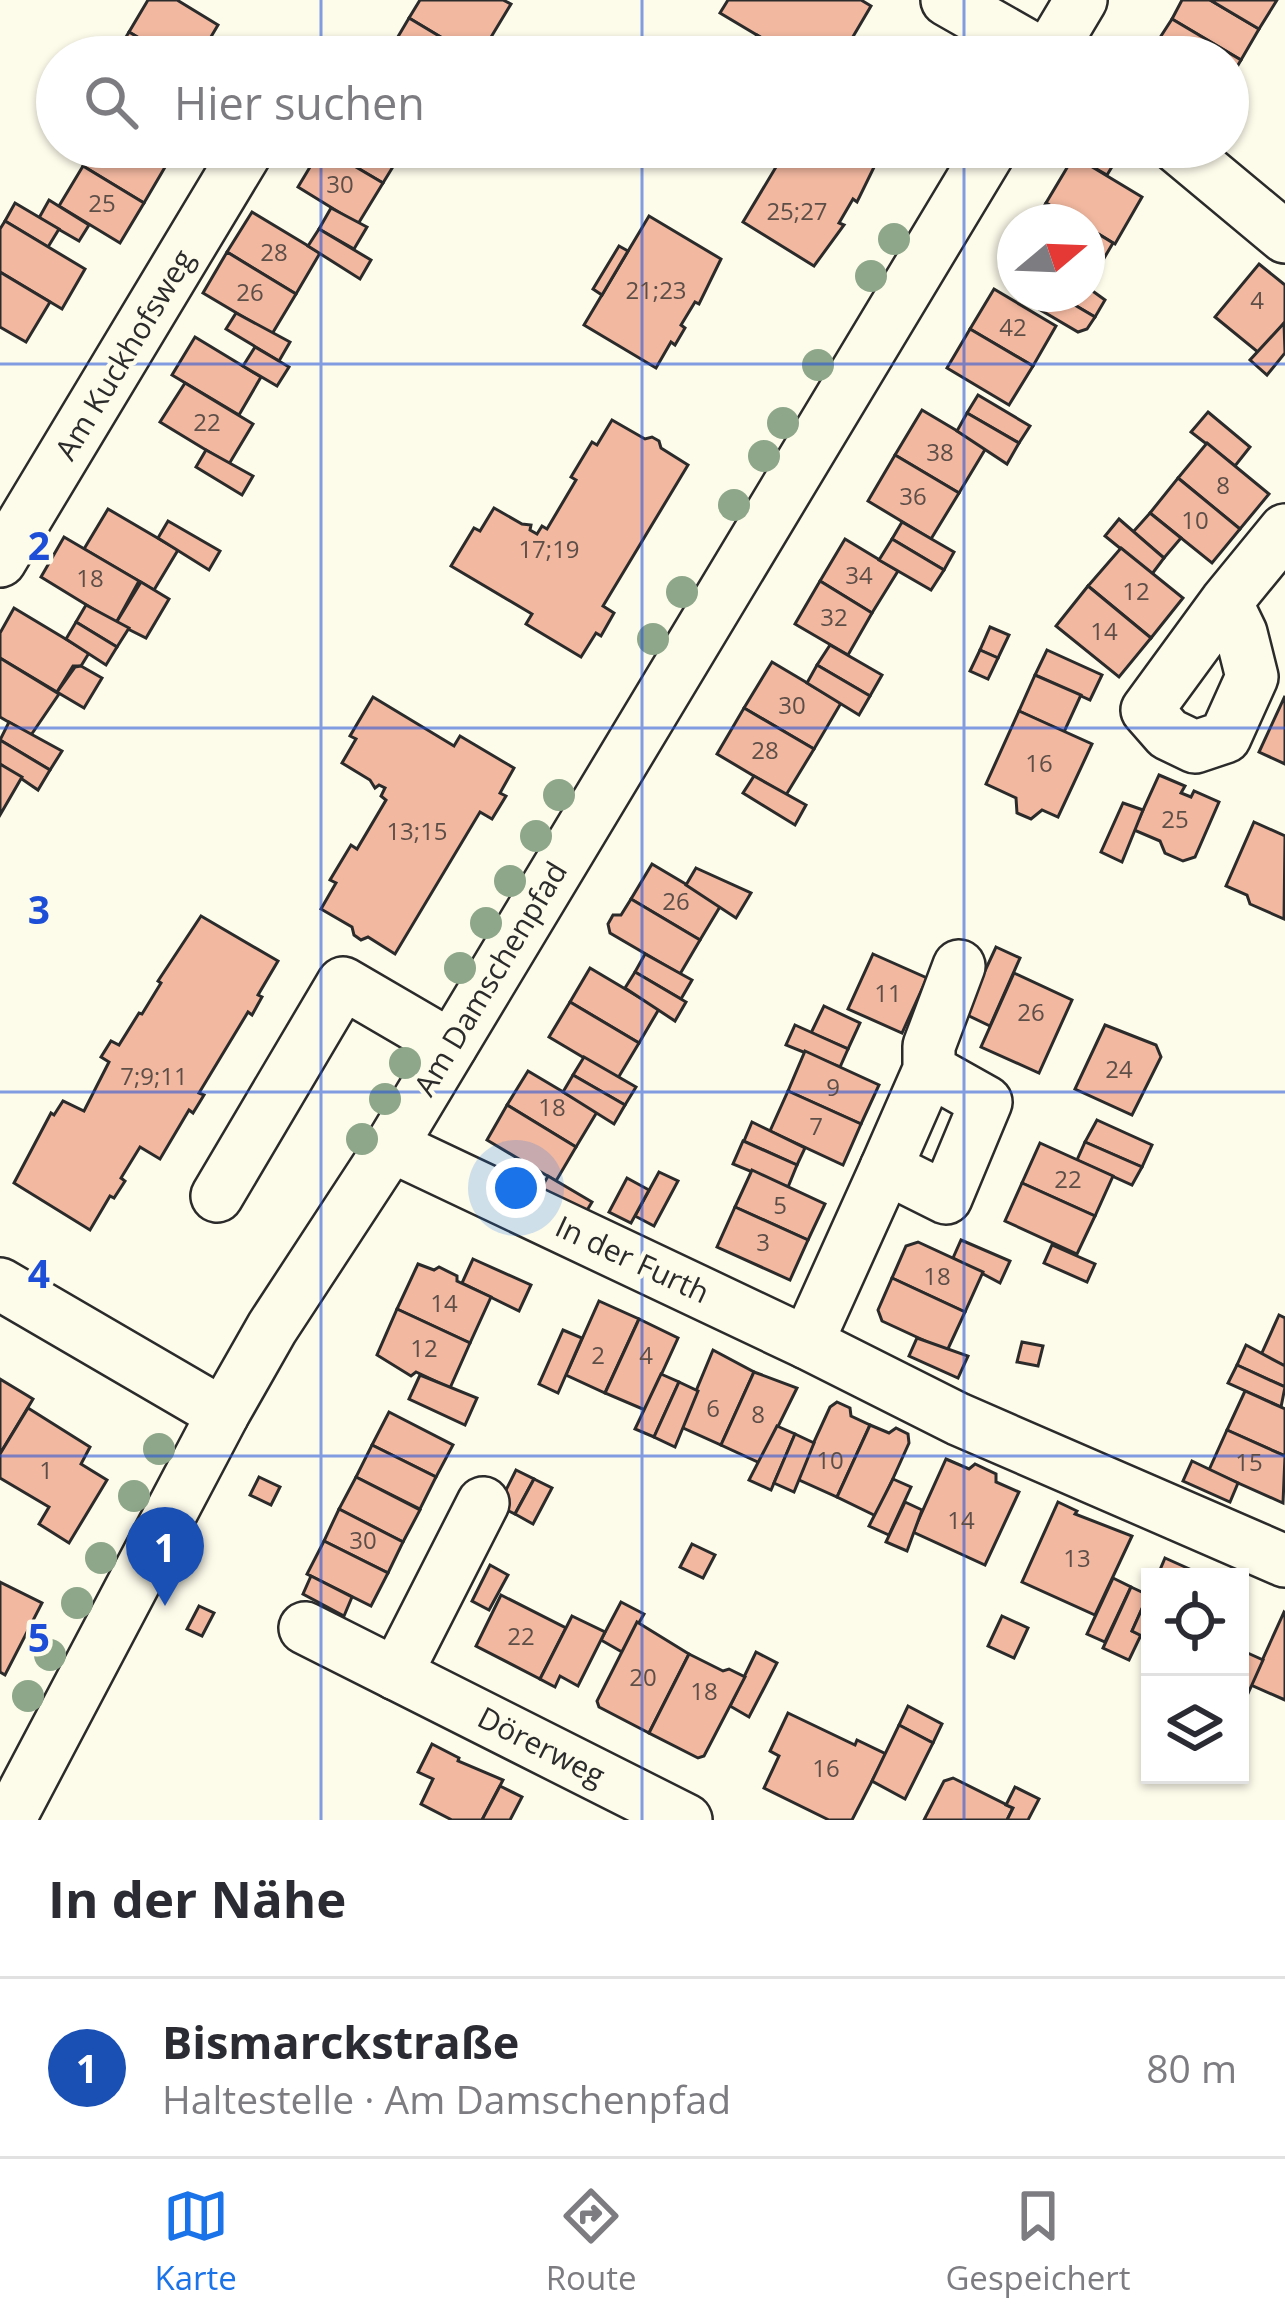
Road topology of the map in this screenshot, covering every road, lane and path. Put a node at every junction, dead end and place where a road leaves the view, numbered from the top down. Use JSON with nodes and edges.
{"nodes":[{"id":1,"x":947,"y":0,"type":"edge"},
{"id":2,"x":1081,"y":0,"type":"edge"},
{"id":3,"x":1010,"y":36,"type":"edge"},
{"id":4,"x":1060,"y":36,"type":"edge"},
{"id":5,"x":236,"y":168,"type":"edge"},
{"id":6,"x":979,"y":168,"type":"edge"},
{"id":7,"x":1202,"y":168,"type":"edge"},
{"id":8,"x":1285,"y":238,"type":"edge"},
{"id":9,"x":1285,"y":530,"type":"edge"},
{"id":10,"x":0,"y":561,"type":"edge"},
{"id":11,"x":1226,"y":602,"type":"dead end"},
{"id":12,"x":958,"y":967,"type":"dead end"},
{"id":13,"x":451,"y":1046,"type":"junction"},
{"id":14,"x":929,"y":1070,"type":"junction"},
{"id":15,"x":391,"y":1146,"type":"junction"},
{"id":16,"x":886,"y":1168,"type":"junction"},
{"id":17,"x":217,"y":1196,"type":"dead end"},
{"id":18,"x":0,"y":1283,"type":"edge"},
{"id":19,"x":807,"y":1342,"type":"junction"},
{"id":20,"x":223,"y":1414,"type":"junction"},
{"id":21,"x":483,"y":1503,"type":"dead end"},
{"id":22,"x":1285,"y":1561,"type":"edge"},
{"id":23,"x":305,"y":1628,"type":"dead end"},
{"id":24,"x":396,"y":1674,"type":"junction"},
{"id":25,"x":8,"y":1820,"type":"edge"},
{"id":26,"x":686,"y":1820,"type":"edge"}],
"edges":[{"from":1,"to":3,"type":"street"},
{"from":2,"to":4,"type":"street"},
{"from":5,"to":10,"type":"street","name":"Am Kuckhofsweg"},
{"from":6,"to":13,"type":"street","name":"Am Damschenpfad"},
{"from":7,"to":8,"type":"street"},
{"from":9,"to":11,"type":"street"},
{"from":12,"to":14,"type":"street"},
{"from":13,"to":15,"type":"street","name":"Am Damschenpfad"},
{"from":13,"to":17,"type":"street"},
{"from":14,"to":16,"type":"street"},
{"from":14,"to":16,"type":"street"},
{"from":15,"to":19,"type":"street","name":"In der Furth"},
{"from":15,"to":20,"type":"street","name":"Am Damschenpfad"},
{"from":16,"to":19,"type":"street"},
{"from":18,"to":20,"type":"street"},
{"from":19,"to":22,"type":"street","name":"In der Furth"},
{"from":20,"to":25,"type":"street","name":"Am Damschenpfad"},
{"from":21,"to":24,"type":"street"},
{"from":23,"to":24,"type":"street","name":"Dörerweg"},
{"from":24,"to":26,"type":"street","name":"Dörerweg"}]}
